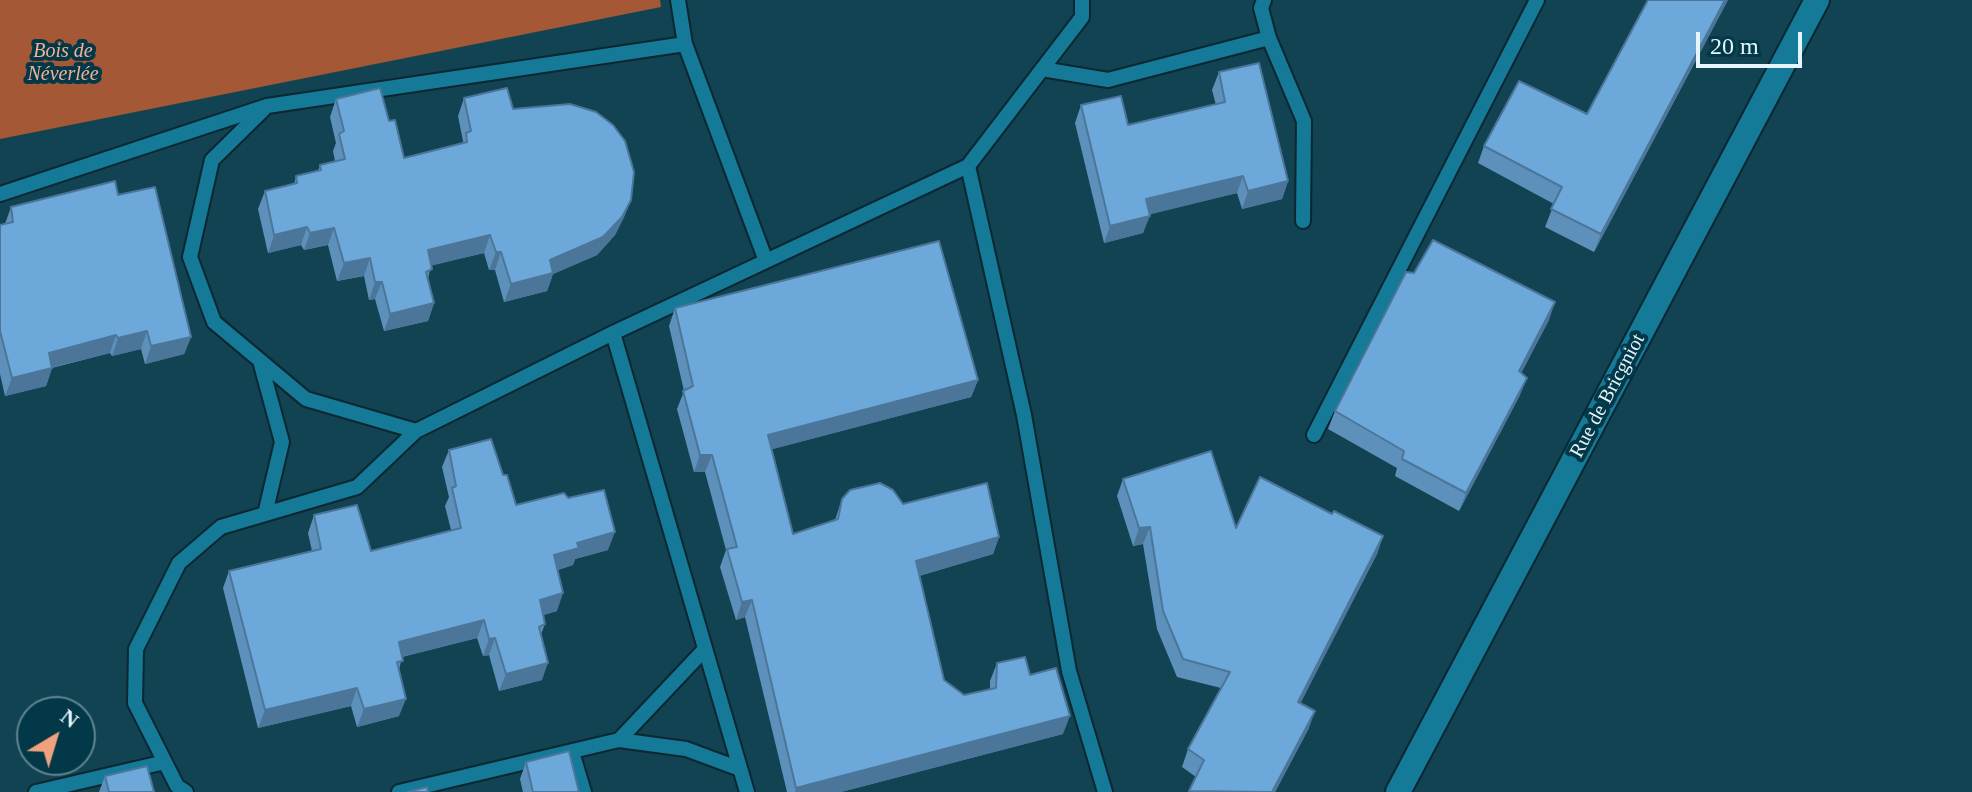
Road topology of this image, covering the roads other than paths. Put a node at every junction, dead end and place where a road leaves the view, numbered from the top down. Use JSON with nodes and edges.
{"nodes":[{"id":1,"x":678,"y":0,"type":"edge"},
{"id":2,"x":1082,"y":0,"type":"edge"},
{"id":3,"x":1264,"y":0,"type":"edge"},
{"id":4,"x":1537,"y":0,"type":"edge"},
{"id":5,"x":1817,"y":0,"type":"edge"},
{"id":6,"x":1269,"y":38,"type":"junction"},
{"id":7,"x":685,"y":44,"type":"junction"},
{"id":8,"x":1042,"y":69,"type":"junction"},
{"id":9,"x":267,"y":106,"type":"junction"},
{"id":10,"x":968,"y":166,"type":"junction"},
{"id":11,"x":0,"y":194,"type":"edge"},
{"id":12,"x":1303,"y":221,"type":"dead end"},
{"id":13,"x":766,"y":261,"type":"junction"},
{"id":14,"x":613,"y":333,"type":"junction"},
{"id":15,"x":260,"y":361,"type":"junction"},
{"id":16,"x":416,"y":431,"type":"junction"},
{"id":17,"x":1314,"y":435,"type":"dead end"},
{"id":18,"x":265,"y":514,"type":"junction"},
{"id":19,"x":704,"y":650,"type":"junction"},
{"id":20,"x":619,"y":740,"type":"junction"},
{"id":21,"x":572,"y":752,"type":"junction"},
{"id":22,"x":165,"y":762,"type":"junction"},
{"id":23,"x":740,"y":769,"type":"junction"},
{"id":24,"x":36,"y":792,"type":"edge"},
{"id":25,"x":186,"y":792,"type":"edge"},
{"id":26,"x":399,"y":792,"type":"edge"},
{"id":27,"x":584,"y":792,"type":"edge"},
{"id":28,"x":747,"y":792,"type":"edge"},
{"id":29,"x":1105,"y":792,"type":"edge"},
{"id":30,"x":1398,"y":792,"type":"edge"}],
"edges":[{"from":1,"to":7,"type":"lane"},
{"from":2,"to":8,"type":"lane"},
{"from":3,"to":6,"type":"lane"},
{"from":4,"to":17,"type":"lane"},
{"from":5,"to":30,"type":"street","name":"Rue de Bricgniot"},
{"from":6,"to":8,"type":"lane"},
{"from":6,"to":12,"type":"lane"},
{"from":7,"to":9,"type":"lane"},
{"from":7,"to":13,"type":"lane"},
{"from":8,"to":10,"type":"lane"},
{"from":9,"to":11,"type":"lane"},
{"from":9,"to":15,"type":"lane"},
{"from":10,"to":13,"type":"lane"},
{"from":10,"to":29,"type":"lane"},
{"from":13,"to":14,"type":"lane"},
{"from":14,"to":16,"type":"lane"},
{"from":14,"to":19,"type":"lane"},
{"from":15,"to":16,"type":"lane"},
{"from":15,"to":18,"type":"lane"},
{"from":16,"to":18,"type":"lane"},
{"from":18,"to":22,"type":"lane"},
{"from":19,"to":20,"type":"lane"},
{"from":19,"to":23,"type":"lane"},
{"from":20,"to":21,"type":"lane"},
{"from":20,"to":23,"type":"lane"},
{"from":21,"to":26,"type":"lane"},
{"from":21,"to":27,"type":"lane"},
{"from":22,"to":24,"type":"lane"},
{"from":22,"to":25,"type":"lane"},
{"from":23,"to":28,"type":"lane"}]}
